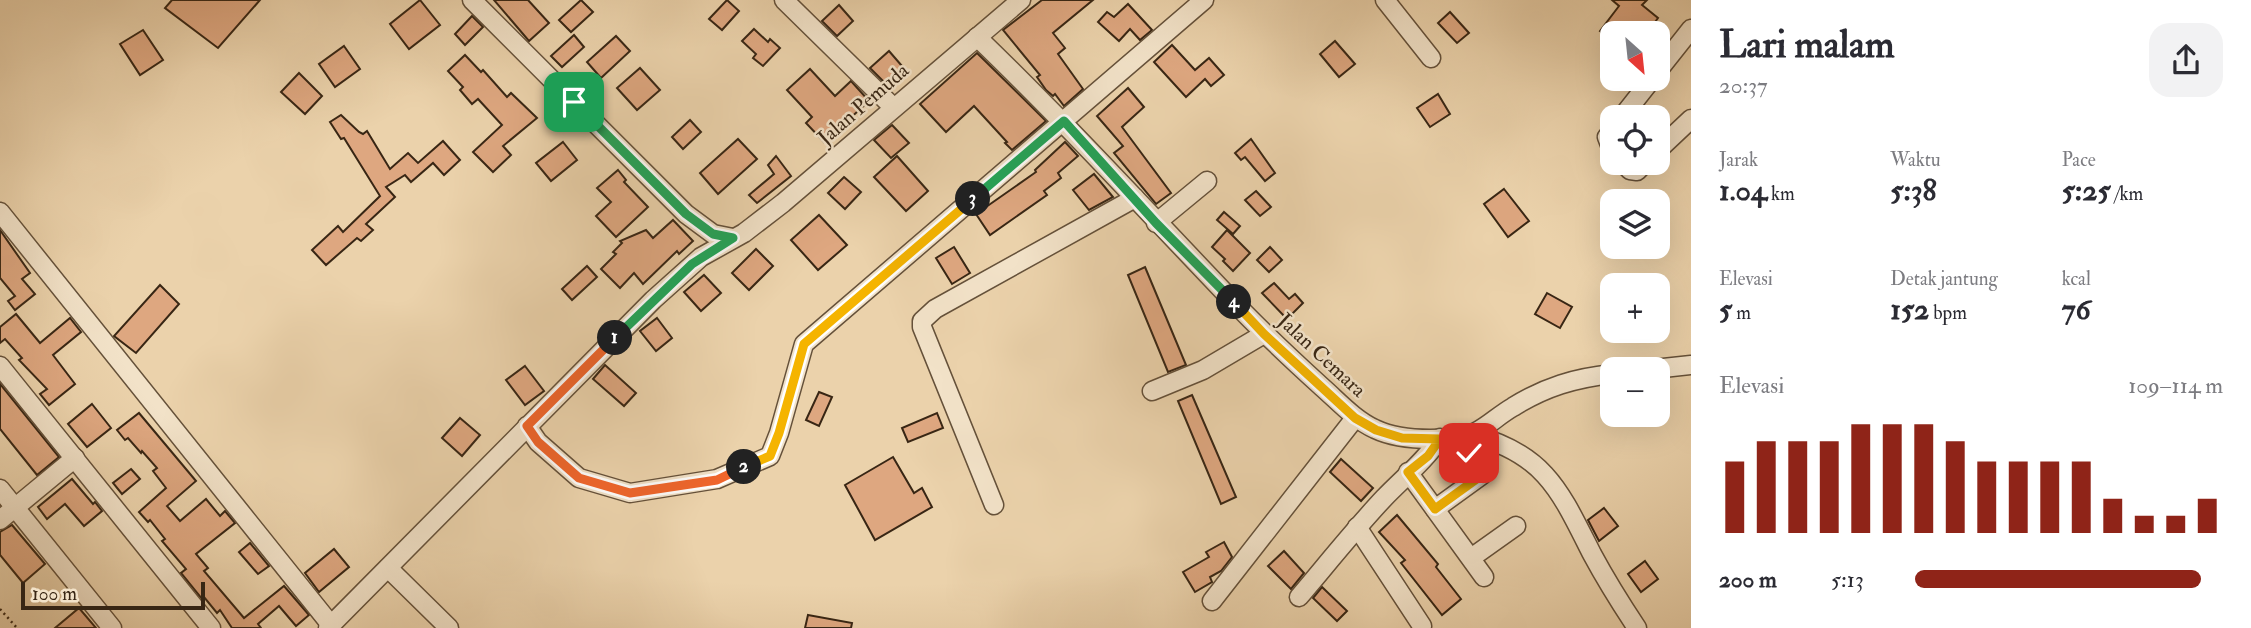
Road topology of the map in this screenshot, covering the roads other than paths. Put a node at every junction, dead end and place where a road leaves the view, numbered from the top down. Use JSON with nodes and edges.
{"nodes":[{"id":1,"x":472,"y":0,"type":"edge"},
{"id":2,"x":784,"y":0,"type":"edge"},
{"id":3,"x":1021,"y":0,"type":"edge"},
{"id":4,"x":1204,"y":0,"type":"edge"},
{"id":5,"x":1385,"y":0,"type":"edge"},
{"id":6,"x":1691,"y":29,"type":"edge"},
{"id":7,"x":977,"y":37,"type":"junction"},
{"id":8,"x":1670,"y":56,"type":"edge"},
{"id":9,"x":1431,"y":58,"type":"dead end"},
{"id":10,"x":1643,"y":91,"type":"edge"},
{"id":11,"x":1631,"y":105,"type":"edge"},
{"id":12,"x":893,"y":107,"type":"junction"},
{"id":13,"x":1691,"y":119,"type":"edge"},
{"id":14,"x":1064,"y":121,"type":"junction"},
{"id":15,"x":1670,"y":139,"type":"edge"},
{"id":16,"x":1207,"y":181,"type":"dead end"},
{"id":17,"x":1135,"y":198,"type":"junction"},
{"id":18,"x":0,"y":212,"type":"edge"},
{"id":19,"x":1156,"y":223,"type":"junction"},
{"id":20,"x":733,"y":238,"type":"junction"},
{"id":21,"x":1264,"y":334,"type":"junction"},
{"id":22,"x":1691,"y":365,"type":"edge"},
{"id":23,"x":0,"y":366,"type":"edge"},
{"id":24,"x":1670,"y":367,"type":"edge"},
{"id":25,"x":1600,"y":376,"type":"edge"},
{"id":26,"x":1152,"y":391,"type":"dead end"},
{"id":27,"x":1355,"y":418,"type":"junction"},
{"id":28,"x":527,"y":426,"type":"junction"},
{"id":29,"x":1473,"y":435,"type":"junction"},
{"id":30,"x":1440,"y":439,"type":"junction"},
{"id":31,"x":1469,"y":453,"type":"dead end"},
{"id":32,"x":75,"y":458,"type":"junction"},
{"id":33,"x":1408,"y":472,"type":"junction"},
{"id":34,"x":0,"y":489,"type":"edge"},
{"id":35,"x":994,"y":505,"type":"dead end"},
{"id":36,"x":15,"y":507,"type":"junction"},
{"id":37,"x":1435,"y":509,"type":"junction"},
{"id":38,"x":0,"y":520,"type":"edge"},
{"id":39,"x":1516,"y":526,"type":"dead end"},
{"id":40,"x":1357,"y":527,"type":"junction"},
{"id":41,"x":1471,"y":558,"type":"junction"},
{"id":42,"x":388,"y":568,"type":"junction"},
{"id":43,"x":1484,"y":577,"type":"dead end"},
{"id":44,"x":1299,"y":597,"type":"dead end"},
{"id":45,"x":1212,"y":601,"type":"dead end"},
{"id":46,"x":330,"y":626,"type":"edge"},
{"id":47,"x":1422,"y":626,"type":"dead end"},
{"id":48,"x":112,"y":628,"type":"edge"},
{"id":49,"x":211,"y":628,"type":"edge"},
{"id":50,"x":449,"y":628,"type":"edge"},
{"id":51,"x":1637,"y":628,"type":"edge"}],
"edges":[{"from":1,"to":20,"type":"street"},
{"from":2,"to":12,"type":"street"},
{"from":3,"to":7,"type":"street","name":"Jalan Pemuda"},
{"from":4,"to":14,"type":"street"},
{"from":5,"to":9,"type":"street"},
{"from":6,"to":8,"type":"street"},
{"from":7,"to":12,"type":"street","name":"Jalan Pemuda"},
{"from":7,"to":14,"type":"street","name":"Jalan Cemara"},
{"from":10,"to":11,"type":"street"},
{"from":12,"to":20,"type":"street","name":"Jalan Pemuda"},
{"from":13,"to":15,"type":"street"},
{"from":14,"to":17,"type":"street","name":"Jalan Cemara"},
{"from":14,"to":28,"type":"street"},
{"from":16,"to":19,"type":"street"},
{"from":17,"to":19,"type":"street","name":"Jalan Cemara"},
{"from":17,"to":35,"type":"street"},
{"from":18,"to":46,"type":"street"},
{"from":19,"to":21,"type":"street","name":"Jalan Cemara"},
{"from":20,"to":28,"type":"street","name":"Jalan Pemuda"},
{"from":21,"to":26,"type":"street"},
{"from":21,"to":27,"type":"street","name":"Jalan Cemara"},
{"from":22,"to":24,"type":"street"},
{"from":23,"to":32,"type":"street"},
{"from":25,"to":29,"type":"street","name":"Jalan Cemara"},
{"from":27,"to":30,"type":"street","name":"Jalan Cemara"},
{"from":27,"to":45,"type":"street"},
{"from":28,"to":42,"type":"street","name":"Jalan Pemuda"},
{"from":29,"to":30,"type":"street","name":"Jalan Cemara"},
{"from":29,"to":51,"type":"street"},
{"from":30,"to":33,"type":"street"},
{"from":31,"to":37,"type":"street"},
{"from":32,"to":36,"type":"street"},
{"from":32,"to":49,"type":"street"},
{"from":33,"to":37,"type":"street"},
{"from":33,"to":40,"type":"street"},
{"from":34,"to":36,"type":"street"},
{"from":36,"to":38,"type":"street"},
{"from":36,"to":48,"type":"street"},
{"from":37,"to":41,"type":"street"},
{"from":39,"to":41,"type":"street"},
{"from":40,"to":44,"type":"street"},
{"from":40,"to":47,"type":"street"},
{"from":41,"to":43,"type":"street"},
{"from":42,"to":46,"type":"street","name":"Jalan Pemuda"},
{"from":42,"to":50,"type":"street"}]}
